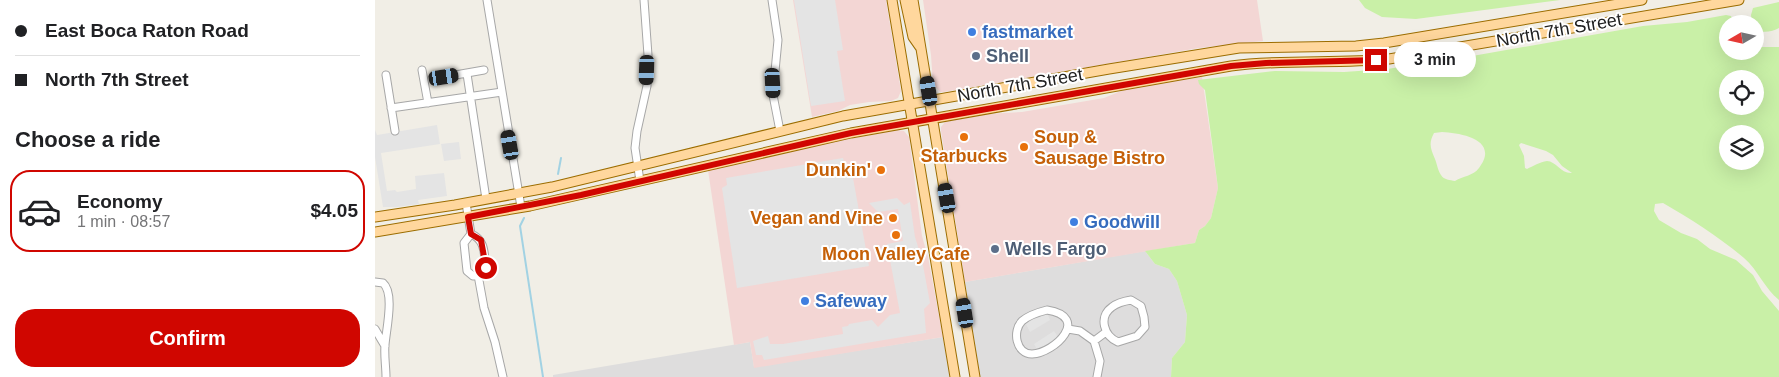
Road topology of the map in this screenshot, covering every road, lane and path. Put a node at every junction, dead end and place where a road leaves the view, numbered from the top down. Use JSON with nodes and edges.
{"nodes":[{"id":1,"x":487,"y":0,"type":"edge"},
{"id":2,"x":644,"y":0,"type":"edge"},
{"id":3,"x":772,"y":0,"type":"edge"},
{"id":4,"x":892,"y":0,"type":"edge"},
{"id":5,"x":905,"y":0,"type":"edge"},
{"id":6,"x":913,"y":0,"type":"edge"},
{"id":7,"x":1642,"y":0,"type":"edge"},
{"id":8,"x":1739,"y":0,"type":"edge"},
{"id":9,"x":922,"y":52,"type":"junction"},
{"id":10,"x":422,"y":70,"type":"dead end"},
{"id":11,"x":484,"y":70,"type":"dead end"},
{"id":12,"x":467,"y":74,"type":"junction"},
{"id":13,"x":386,"y":75,"type":"dead end"},
{"id":14,"x":444,"y":77,"type":"dead end"},
{"id":15,"x":502,"y":92,"type":"junction"},
{"id":16,"x":470,"y":97,"type":"junction"},
{"id":17,"x":930,"y":100,"type":"junction"},
{"id":18,"x":428,"y":102,"type":"junction"},
{"id":19,"x":909,"y":104,"type":"junction"},
{"id":20,"x":391,"y":108,"type":"junction"},
{"id":21,"x":933,"y":119,"type":"junction"},
{"id":22,"x":912,"y":122,"type":"junction"},
{"id":23,"x":395,"y":131,"type":"dead end"},
{"id":24,"x":780,"y":131,"type":"junction"},
{"id":25,"x":637,"y":165,"type":"junction"},
{"id":26,"x":640,"y":181,"type":"junction"},
{"id":27,"x":518,"y":193,"type":"junction"},
{"id":28,"x":486,"y":199,"type":"junction"},
{"id":29,"x":466,"y":203,"type":"junction"},
{"id":30,"x":521,"y":207,"type":"junction"},
{"id":31,"x":375,"y":217,"type":"edge"},
{"id":32,"x":468,"y":217,"type":"junction"},
{"id":33,"x":375,"y":232,"type":"edge"},
{"id":34,"x":471,"y":234,"type":"junction"},
{"id":35,"x":478,"y":276,"type":"junction"},
{"id":36,"x":375,"y":282,"type":"edge"},
{"id":37,"x":375,"y":329,"type":"edge"},
{"id":38,"x":1068,"y":329,"type":"junction"},
{"id":39,"x":1106,"y":332,"type":"junction"},
{"id":40,"x":1094,"y":341,"type":"junction"},
{"id":41,"x":385,"y":346,"type":"junction"},
{"id":42,"x":386,"y":377,"type":"edge"},
{"id":43,"x":503,"y":377,"type":"edge"},
{"id":44,"x":955,"y":377,"type":"edge"},
{"id":45,"x":975,"y":377,"type":"edge"},
{"id":46,"x":1097,"y":377,"type":"edge"}],
"edges":[{"from":1,"to":15,"type":"street"},
{"from":2,"to":25,"type":"street"},
{"from":3,"to":24,"type":"street"},
{"from":4,"to":19,"type":"main road"},
{"from":5,"to":9,"type":"main road"},
{"from":6,"to":9,"type":"main road"},
{"from":7,"to":17,"type":"main road","name":"North 7th Street"},
{"from":8,"to":21,"type":"main road","name":"North 7th Street"},
{"from":9,"to":17,"type":"main road"},
{"from":10,"to":18,"type":"street"},
{"from":11,"to":12,"type":"street"},
{"from":12,"to":14,"type":"street"},
{"from":12,"to":16,"type":"street"},
{"from":13,"to":20,"type":"street"},
{"from":15,"to":16,"type":"street"},
{"from":15,"to":27,"type":"street"},
{"from":16,"to":18,"type":"street"},
{"from":16,"to":28,"type":"street"},
{"from":17,"to":19,"type":"main road","name":"North 7th Street"},
{"from":17,"to":21,"type":"main road"},
{"from":18,"to":20,"type":"street"},
{"from":19,"to":22,"type":"main road"},
{"from":19,"to":24,"type":"main road","name":"North 7th Street"},
{"from":20,"to":23,"type":"street"},
{"from":21,"to":22,"type":"main road","name":"North 7th Street"},
{"from":21,"to":45,"type":"main road"},
{"from":22,"to":26,"type":"main road","name":"North 7th Street"},
{"from":22,"to":44,"type":"main road"},
{"from":24,"to":25,"type":"main road","name":"North 7th Street"},
{"from":25,"to":26,"type":"street"},
{"from":25,"to":27,"type":"main road","name":"North 7th Street"},
{"from":26,"to":30,"type":"main road","name":"North 7th Street"},
{"from":27,"to":28,"type":"main road","name":"North 7th Street"},
{"from":27,"to":30,"type":"street"},
{"from":28,"to":29,"type":"main road","name":"North 7th Street"},
{"from":29,"to":31,"type":"main road","name":"North 7th Street"},
{"from":29,"to":32,"type":"street"},
{"from":30,"to":32,"type":"main road","name":"North 7th Street"},
{"from":32,"to":33,"type":"main road","name":"North 7th Street"},
{"from":32,"to":34,"type":"street"},
{"from":34,"to":35,"type":"street"},
{"from":34,"to":35,"type":"street"},
{"from":35,"to":43,"type":"street"},
{"from":36,"to":41,"type":"street"},
{"from":37,"to":41,"type":"street"},
{"from":38,"to":38,"type":"street"},
{"from":38,"to":40,"type":"street"},
{"from":39,"to":39,"type":"street"},
{"from":39,"to":40,"type":"street"},
{"from":40,"to":46,"type":"street"},
{"from":41,"to":42,"type":"street"}]}
